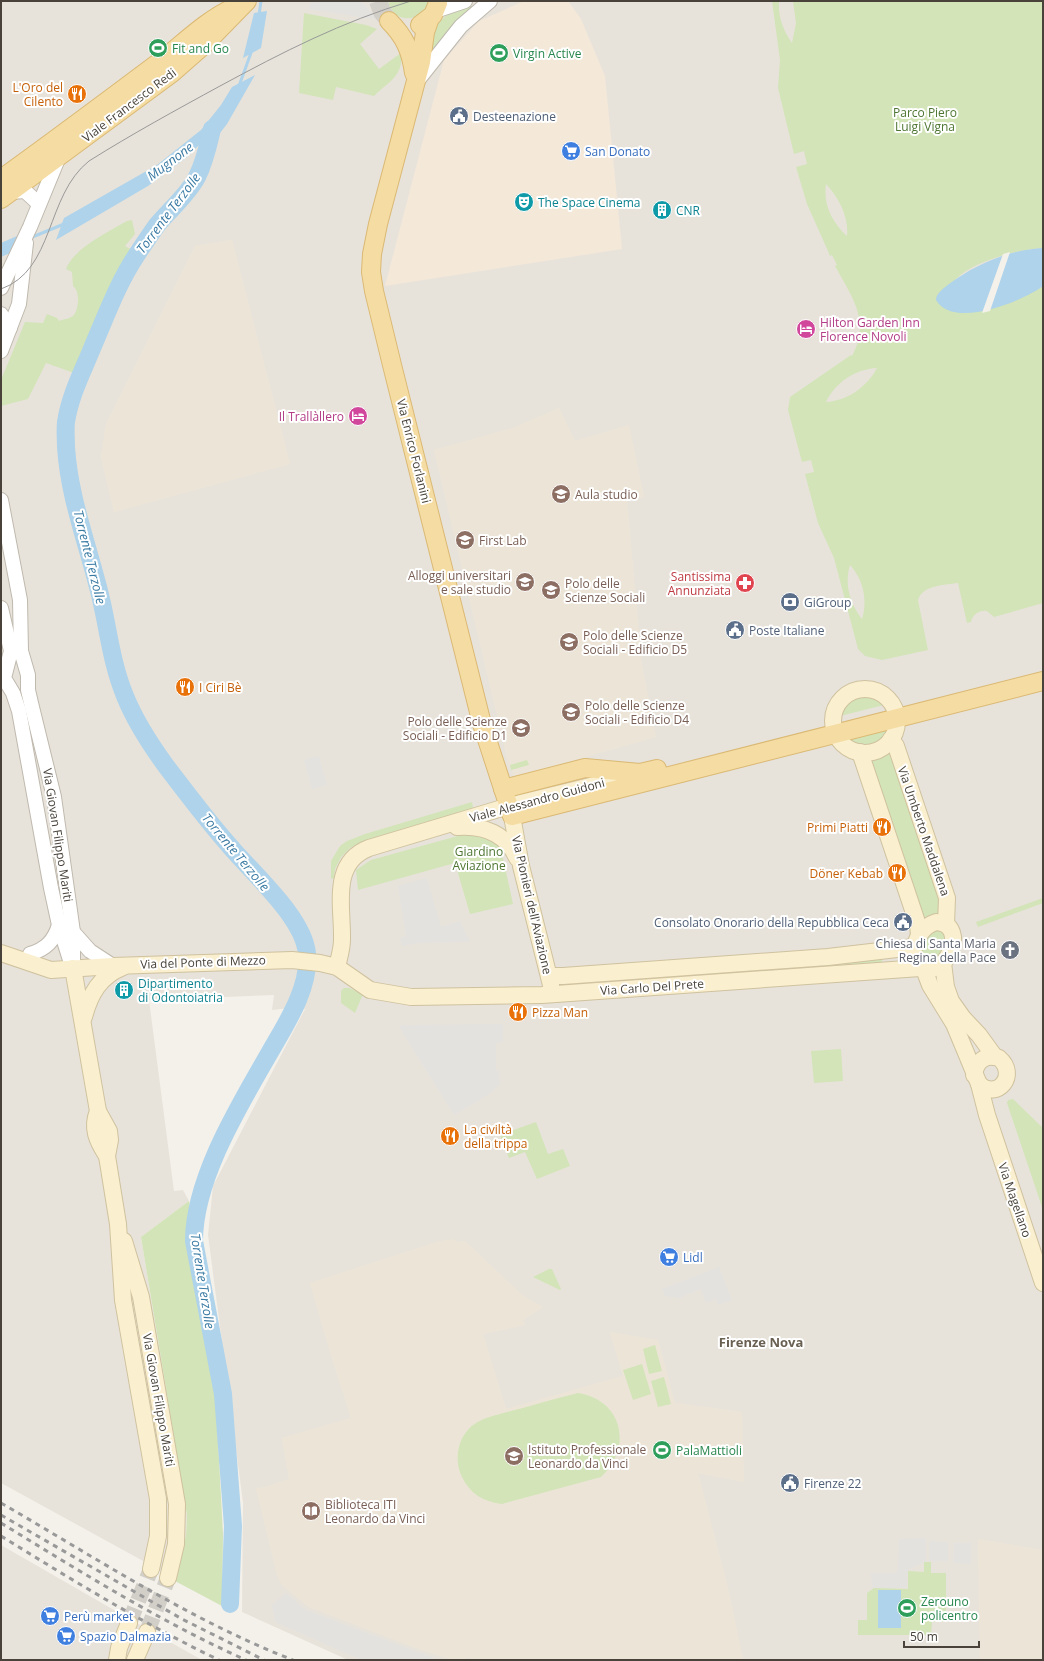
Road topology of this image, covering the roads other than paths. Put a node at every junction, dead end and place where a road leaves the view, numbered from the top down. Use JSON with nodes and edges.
{"nodes":[{"id":1,"x":247,"y":1,"type":"edge"},
{"id":2,"x":465,"y":1,"type":"edge"},
{"id":3,"x":490,"y":1,"type":"edge"},
{"id":4,"x":434,"y":11,"type":"junction"},
{"id":5,"x":416,"y":83,"type":"junction"},
{"id":6,"x":70,"y":130,"type":"junction"},
{"id":7,"x":59,"y":157,"type":"junction"},
{"id":8,"x":4,"y":190,"type":"edge"},
{"id":9,"x":39,"y":204,"type":"junction"},
{"id":10,"x":19,"y":258,"type":"junction"},
{"id":11,"x":1,"y":288,"type":"edge"},
{"id":12,"x":1,"y":314,"type":"edge"},
{"id":13,"x":6,"y":335,"type":"edge"},
{"id":14,"x":1,"y":351,"type":"edge"},
{"id":15,"x":1,"y":500,"type":"edge"},
{"id":16,"x":1,"y":608,"type":"edge"},
{"id":17,"x":7,"y":669,"type":"junction"},
{"id":18,"x":1043,"y":670,"type":"edge"},
{"id":19,"x":27,"y":675,"type":"junction"},
{"id":20,"x":1043,"y":681,"type":"edge"},
{"id":21,"x":10,"y":686,"type":"junction"},
{"id":22,"x":896,"y":713,"type":"junction"},
{"id":23,"x":835,"y":729,"type":"junction"},
{"id":24,"x":891,"y":739,"type":"junction"},
{"id":25,"x":860,"y":752,"type":"junction"},
{"id":26,"x":640,"y":773,"type":"junction"},
{"id":27,"x":503,"y":789,"type":"junction"},
{"id":28,"x":510,"y":811,"type":"junction"},
{"id":29,"x":418,"y":834,"type":"junction"},
{"id":30,"x":521,"y":866,"type":"junction"},
{"id":31,"x":946,"y":924,"type":"junction"},
{"id":32,"x":59,"y":925,"type":"junction"},
{"id":33,"x":73,"y":932,"type":"junction"},
{"id":34,"x":916,"y":941,"type":"junction"},
{"id":35,"x":1,"y":950,"type":"edge"},
{"id":36,"x":1,"y":953,"type":"edge"},
{"id":37,"x":30,"y":954,"type":"junction"},
{"id":38,"x":943,"y":964,"type":"junction"},
{"id":39,"x":131,"y":965,"type":"junction"},
{"id":40,"x":113,"y":966,"type":"junction"},
{"id":41,"x":337,"y":967,"type":"junction"},
{"id":42,"x":73,"y":968,"type":"junction"},
{"id":43,"x":922,"y":969,"type":"junction"},
{"id":44,"x":549,"y":976,"type":"junction"},
{"id":45,"x":553,"y":994,"type":"junction"},
{"id":46,"x":83,"y":1021,"type":"junction"},
{"id":47,"x":995,"y":1057,"type":"junction"},
{"id":48,"x":976,"y":1079,"type":"junction"},
{"id":49,"x":997,"y":1089,"type":"junction"},
{"id":50,"x":988,"y":1118,"type":"junction"},
{"id":51,"x":118,"y":1224,"type":"junction"},
{"id":52,"x":1043,"y":1283,"type":"edge"},
{"id":53,"x":151,"y":1569,"type":"tunnel mouth"},
{"id":54,"x":168,"y":1578,"type":"tunnel mouth"},
{"id":55,"x":129,"y":1623,"type":"tunnel mouth"},
{"id":56,"x":147,"y":1632,"type":"tunnel mouth"},
{"id":57,"x":116,"y":1656,"type":"edge"},
{"id":58,"x":135,"y":1660,"type":"edge"}],
"edges":[{"from":1,"to":6,"type":"main road","name":"Viale Francesco Redi"},
{"from":1,"to":7,"type":"main road","name":"Viale Francesco Redi"},
{"from":2,"to":4,"type":"street"},
{"from":3,"to":5,"type":"street"},
{"from":4,"to":5,"type":"main road","name":"Via Enrico Forlanini"},
{"from":4,"to":5,"type":"main road","name":"Via Enrico Forlanini"},
{"from":5,"to":27,"type":"main road","name":"Via Enrico Forlanini"},
{"from":6,"to":7,"type":"street"},
{"from":6,"to":8,"type":"main road","name":"Viale Francesco Redi"},
{"from":7,"to":8,"type":"main road","name":"Viale Francesco Redi"},
{"from":7,"to":9,"type":"street"},
{"from":8,"to":9,"type":"street"},
{"from":9,"to":10,"type":"street"},
{"from":10,"to":11,"type":"street"},
{"from":10,"to":13,"type":"street"},
{"from":12,"to":13,"type":"street"},
{"from":13,"to":14,"type":"street"},
{"from":15,"to":19,"type":"street","name":"Via Giovan Filippo Mariti"},
{"from":16,"to":17,"type":"street","name":"Via Giovan Filippo Mariti"},
{"from":17,"to":19,"type":"street"},
{"from":17,"to":21,"type":"street","name":"Via Giovan Filippo Mariti"},
{"from":18,"to":22,"type":"main road","name":"Viale Alessandro Guidoni"},
{"from":19,"to":21,"type":"street"},
{"from":19,"to":33,"type":"street","name":"Via Giovan Filippo Mariti"},
{"from":20,"to":22,"type":"main road","name":"Viale Alessandro Guidoni"},
{"from":21,"to":32,"type":"street","name":"Via Giovan Filippo Mariti"},
{"from":22,"to":23,"type":"main road","name":"Viale Alessandro Guidoni"},
{"from":22,"to":23,"type":"main road"},
{"from":22,"to":24,"type":"main road"},
{"from":23,"to":25,"type":"main road"},
{"from":23,"to":26,"type":"main road","name":"Viale Alessandro Guidoni"},
{"from":23,"to":28,"type":"main road","name":"Viale Alessandro Guidoni"},
{"from":24,"to":25,"type":"main road"},
{"from":24,"to":31,"type":"main road","name":"Via Umberto Maddalena"},
{"from":25,"to":34,"type":"main road"},
{"from":26,"to":27,"type":"main road"},
{"from":26,"to":28,"type":"main road","name":"Viale Alessandro Guidoni"},
{"from":27,"to":28,"type":"main road","name":"Via Enrico Forlanini"},
{"from":28,"to":29,"type":"main road","name":"Viale Alessandro Guidoni"},
{"from":28,"to":30,"type":"main road","name":"Via Pionieri dell'Aviazione"},
{"from":29,"to":30,"type":"main road"},
{"from":29,"to":41,"type":"main road","name":"Viale Alessandro Guidoni"},
{"from":30,"to":44,"type":"main road","name":"Via Pionieri dell'Aviazione"},
{"from":31,"to":34,"type":"main road"},
{"from":31,"to":38,"type":"main road"},
{"from":32,"to":37,"type":"street"},
{"from":32,"to":42,"type":"street","name":"Via Giovan Filippo Mariti"},
{"from":33,"to":40,"type":"street"},
{"from":33,"to":42,"type":"street","name":"Via Giovan Filippo Mariti"},
{"from":34,"to":43,"type":"main road"},
{"from":34,"to":44,"type":"main road","name":"Via Carlo Del Prete"},
{"from":35,"to":37,"type":"main road","name":"Via del Ponte di Mezzo"},
{"from":36,"to":42,"type":"main road","name":"Via del Ponte di Mezzo"},
{"from":37,"to":42,"type":"main road","name":"Via del Ponte di Mezzo"},
{"from":38,"to":43,"type":"main road","name":"Via Carlo Del Prete"},
{"from":38,"to":47,"type":"main road"},
{"from":39,"to":40,"type":"main road","name":"Via del Ponte di Mezzo"},
{"from":39,"to":41,"type":"main road","name":"Via del Ponte di Mezzo"},
{"from":39,"to":46,"type":"main road"},
{"from":40,"to":42,"type":"main road","name":"Via del Ponte di Mezzo"},
{"from":41,"to":45,"type":"main road","name":"Via Carlo Del Prete"},
{"from":42,"to":46,"type":"main road","name":"Via Giovan Filippo Mariti"},
{"from":43,"to":45,"type":"main road","name":"Via Carlo Del Prete"},
{"from":43,"to":48,"type":"main road","name":"Via Magellano"},
{"from":44,"to":45,"type":"main road","name":"Via Pionieri dell'Aviazione"},
{"from":46,"to":51,"type":"main road","name":"Via Giovan Filippo Mariti"},
{"from":47,"to":48,"type":"main road"},
{"from":47,"to":49,"type":"main road"},
{"from":48,"to":49,"type":"main road"},
{"from":48,"to":50,"type":"main road","name":"Via Magellano"},
{"from":49,"to":50,"type":"main road"},
{"from":50,"to":52,"type":"main road","name":"Via Magellano"},
{"from":51,"to":53,"type":"main road","name":"Via Giovan Filippo Mariti"},
{"from":51,"to":54,"type":"main road","name":"Via Giovan Filippo Mariti"},
{"from":55,"to":57,"type":"main road"},
{"from":56,"to":58,"type":"main road"}]}
